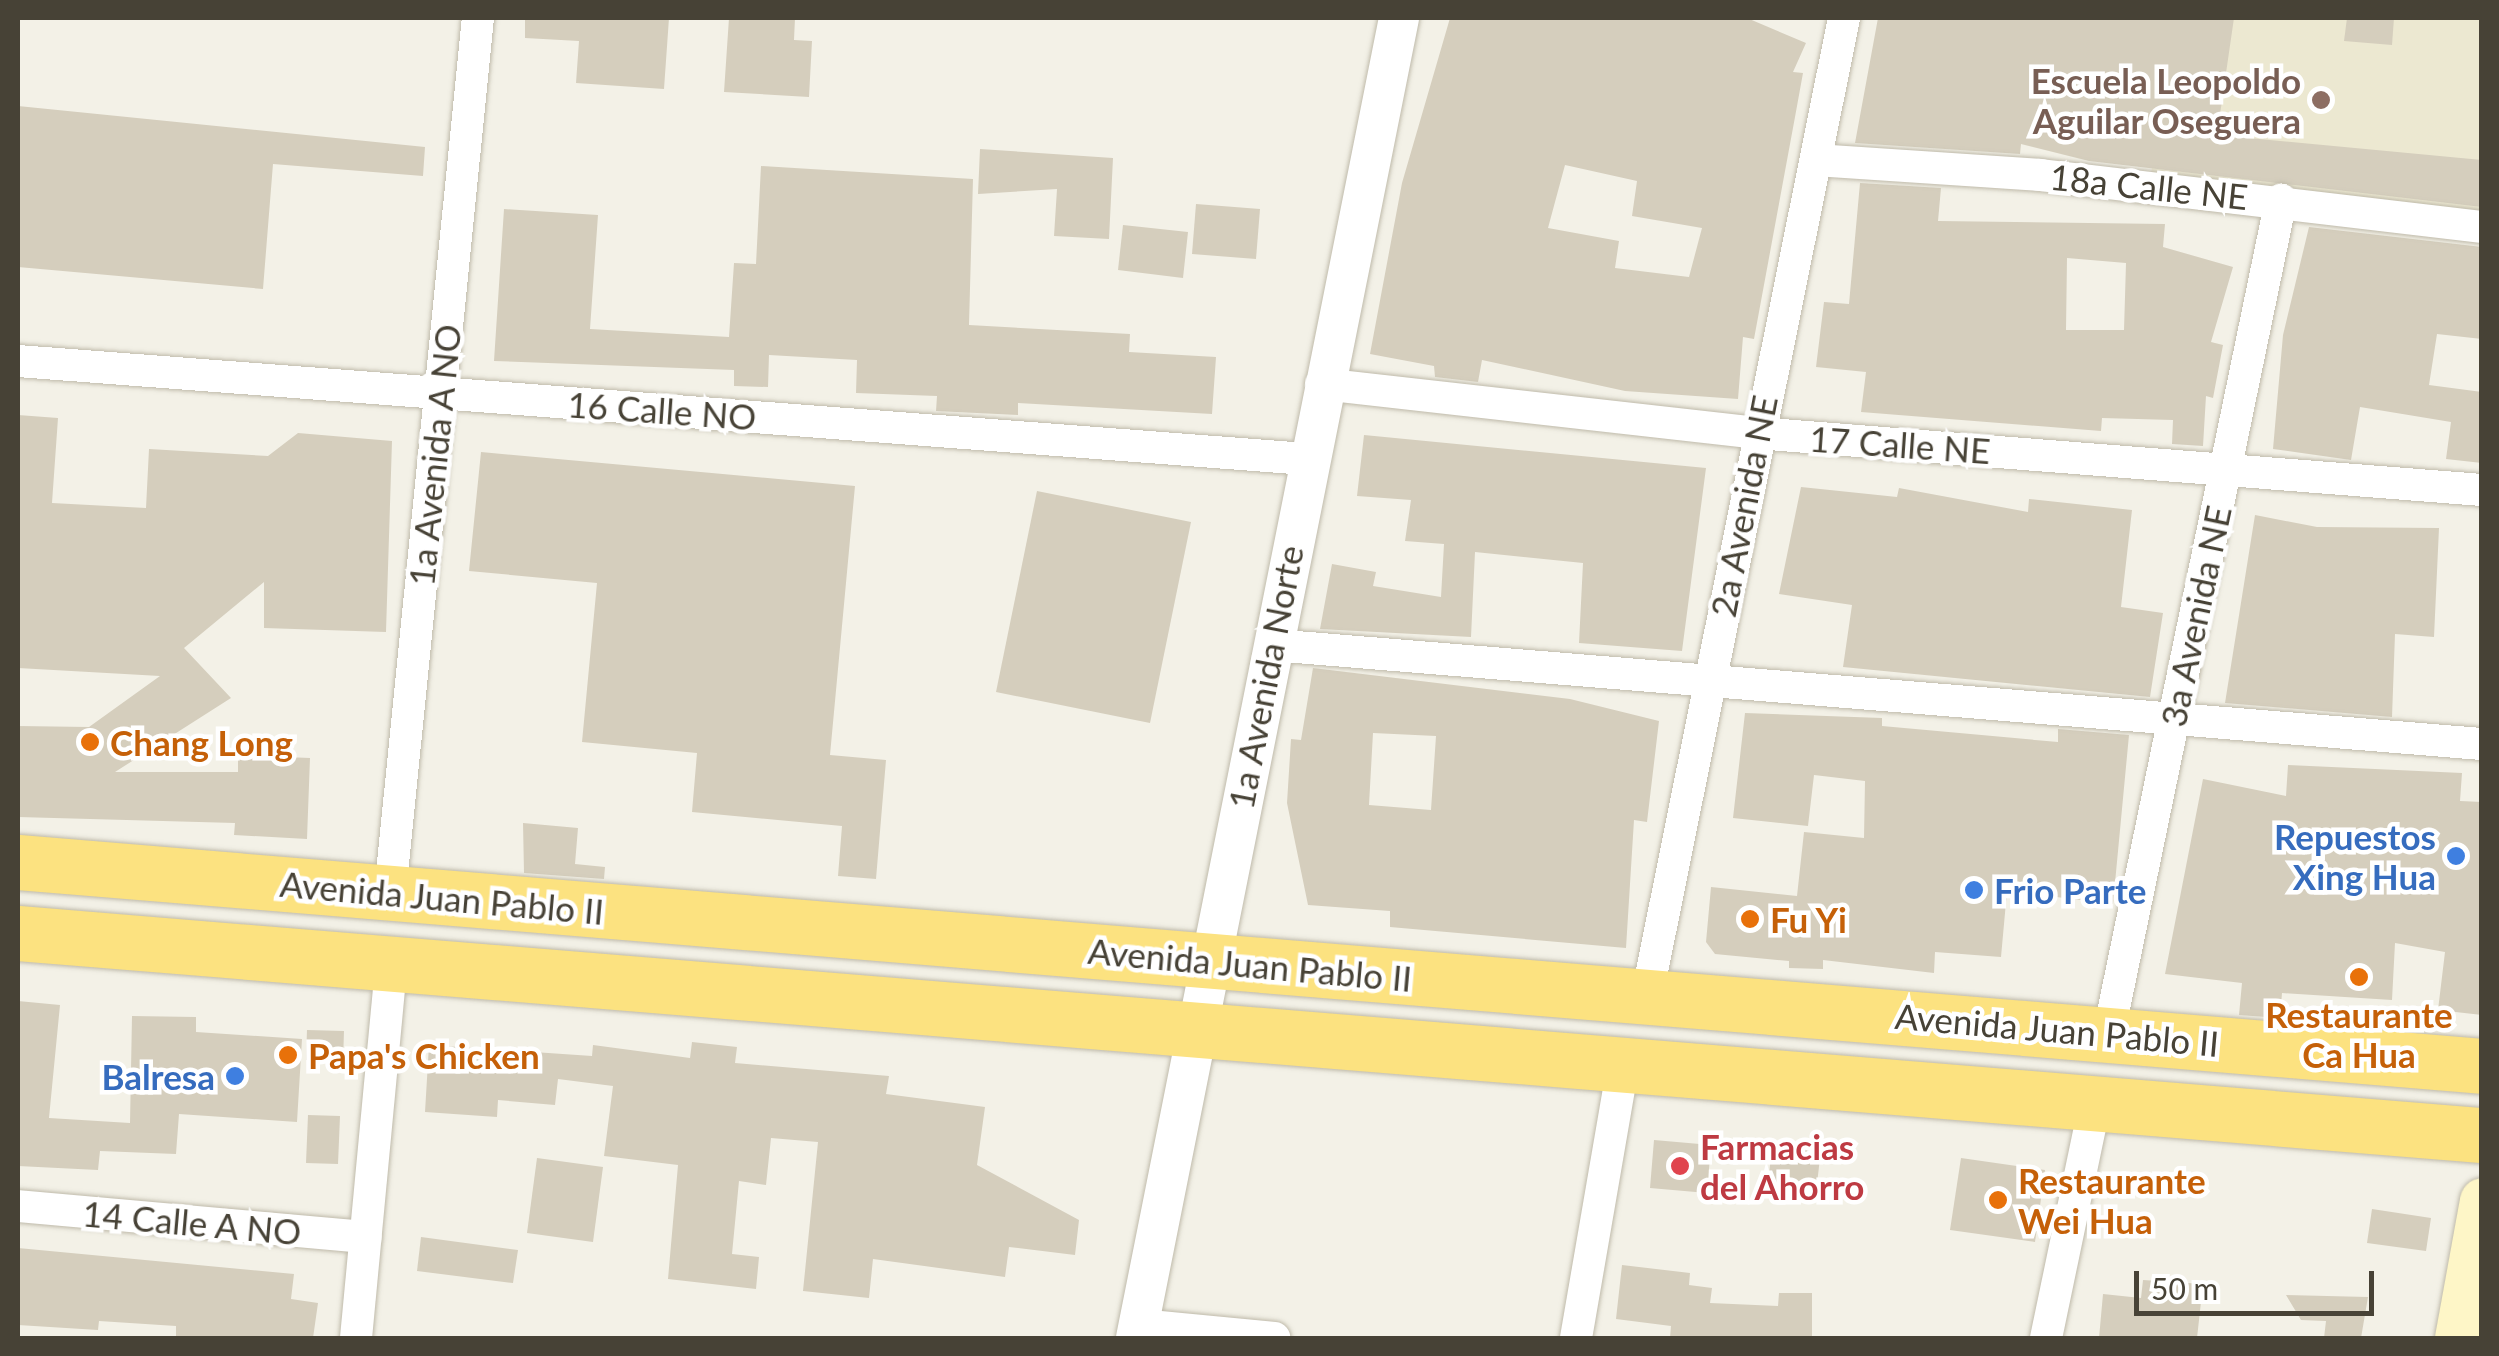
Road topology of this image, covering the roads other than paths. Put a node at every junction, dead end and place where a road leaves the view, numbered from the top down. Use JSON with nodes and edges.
{"nodes":[{"id":1,"x":478,"y":18,"type":"edge"},
{"id":2,"x":1399,"y":18,"type":"edge"},
{"id":3,"x":1844,"y":18,"type":"edge"},
{"id":4,"x":1816,"y":160,"type":"junction"},
{"id":5,"x":2281,"y":200,"type":"junction"},
{"id":6,"x":2482,"y":227,"type":"edge"},
{"id":7,"x":18,"y":361,"type":"edge"},
{"id":8,"x":1321,"y":384,"type":"junction"},
{"id":9,"x":440,"y":392,"type":"junction"},
{"id":10,"x":1756,"y":433,"type":"junction"},
{"id":11,"x":1307,"y":459,"type":"junction"},
{"id":12,"x":2226,"y":467,"type":"junction"},
{"id":13,"x":2482,"y":490,"type":"edge"},
{"id":14,"x":1272,"y":645,"type":"junction"},
{"id":15,"x":1710,"y":675,"type":"junction"},
{"id":16,"x":2174,"y":721,"type":"junction"},
{"id":17,"x":2482,"y":744,"type":"edge"},
{"id":18,"x":18,"y":862,"type":"edge"},
{"id":19,"x":390,"y":893,"type":"junction"},
{"id":20,"x":18,"y":933,"type":"edge"},
{"id":21,"x":1209,"y":960,"type":"junction"},
{"id":22,"x":391,"y":967,"type":"junction"},
{"id":23,"x":1646,"y":996,"type":"junction"},
{"id":24,"x":1194,"y":1032,"type":"junction"},
{"id":25,"x":2110,"y":1032,"type":"junction"},
{"id":26,"x":1623,"y":1065,"type":"junction"},
{"id":27,"x":2482,"y":1066,"type":"edge"},
{"id":28,"x":2094,"y":1109,"type":"junction"},
{"id":29,"x":2482,"y":1136,"type":"edge"},
{"id":30,"x":2482,"y":1200,"type":"edge"},
{"id":31,"x":18,"y":1206,"type":"edge"},
{"id":32,"x":366,"y":1237,"type":"junction"},
{"id":33,"x":1137,"y":1331,"type":"edge"},
{"id":34,"x":356,"y":1338,"type":"edge"},
{"id":35,"x":1274,"y":1338,"type":"edge"},
{"id":36,"x":1576,"y":1338,"type":"edge"},
{"id":37,"x":2046,"y":1338,"type":"edge"},
{"id":38,"x":2457,"y":1338,"type":"edge"}],
"edges":[{"from":1,"to":9,"type":"street","name":"1a Avenida A NO"},
{"from":2,"to":8,"type":"street","name":"1a Avenida Norte"},
{"from":3,"to":4,"type":"street","name":"2a Avenida NE"},
{"from":4,"to":5,"type":"street","name":"18a Calle NE"},
{"from":4,"to":10,"type":"street","name":"2a Avenida NE"},
{"from":5,"to":6,"type":"street","name":"18a Calle NE"},
{"from":5,"to":12,"type":"street","name":"3a Avenida NE"},
{"from":7,"to":9,"type":"street","name":"16 Calle NO"},
{"from":8,"to":10,"type":"street","name":"17 Calle NE"},
{"from":8,"to":11,"type":"street","name":"1a Avenida Norte"},
{"from":9,"to":11,"type":"street","name":"16 Calle NO"},
{"from":9,"to":19,"type":"street","name":"1a Avenida A NO"},
{"from":10,"to":12,"type":"street","name":"17 Calle NE"},
{"from":10,"to":15,"type":"street","name":"2a Avenida NE"},
{"from":11,"to":14,"type":"street","name":"1a Avenida Norte"},
{"from":12,"to":13,"type":"street","name":"17 Calle NE"},
{"from":12,"to":16,"type":"street","name":"3a Avenida NE"},
{"from":14,"to":15,"type":"street"},
{"from":14,"to":21,"type":"street","name":"1a Avenida Norte"},
{"from":15,"to":16,"type":"street"},
{"from":15,"to":23,"type":"street","name":"2a Avenida NE"},
{"from":16,"to":17,"type":"street"},
{"from":16,"to":25,"type":"street","name":"3a Avenida NE"},
{"from":18,"to":19,"type":"highway","name":"Avenida Juan Pablo II"},
{"from":19,"to":21,"type":"highway","name":"Avenida Juan Pablo II"},
{"from":20,"to":22,"type":"highway","name":"Avenida Juan Pablo II"},
{"from":21,"to":23,"type":"highway","name":"Avenida Juan Pablo II"},
{"from":21,"to":24,"type":"street","name":"1a Avenida Norte"},
{"from":22,"to":24,"type":"highway","name":"Avenida Juan Pablo II"},
{"from":22,"to":32,"type":"street"},
{"from":23,"to":25,"type":"highway","name":"Avenida Juan Pablo II"},
{"from":24,"to":26,"type":"highway","name":"Avenida Juan Pablo II"},
{"from":24,"to":33,"type":"street","name":"1a Avenida Norte"},
{"from":25,"to":27,"type":"highway","name":"Avenida Juan Pablo II"},
{"from":26,"to":28,"type":"highway","name":"Avenida Juan Pablo II"},
{"from":26,"to":36,"type":"street"},
{"from":28,"to":29,"type":"highway","name":"Avenida Juan Pablo II"},
{"from":28,"to":37,"type":"street"},
{"from":30,"to":38,"type":"main road"},
{"from":31,"to":32,"type":"street","name":"14 Calle A NO"},
{"from":32,"to":34,"type":"street"},
{"from":33,"to":35,"type":"street"}]}
